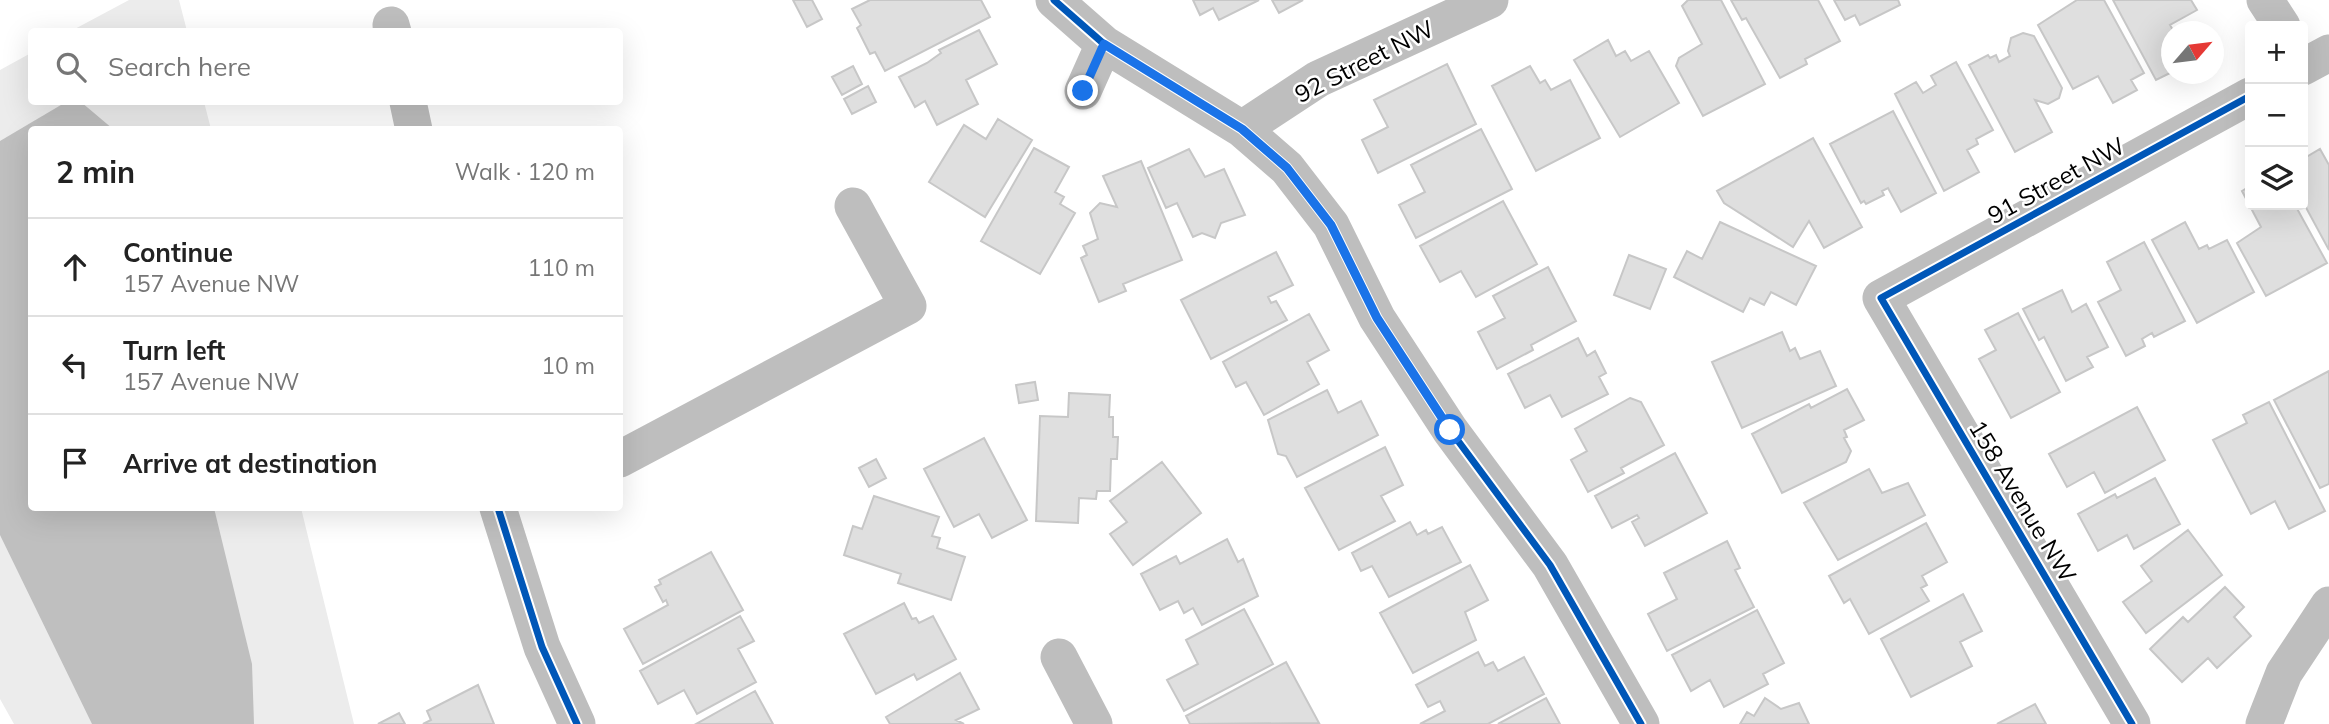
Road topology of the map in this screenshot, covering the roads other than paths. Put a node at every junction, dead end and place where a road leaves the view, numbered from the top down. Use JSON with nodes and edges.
{"nodes":[{"id":1,"x":1054,"y":0,"type":"edge"},
{"id":2,"x":1490,"y":0,"type":"edge"},
{"id":3,"x":2265,"y":0,"type":"edge"},
{"id":4,"x":2279,"y":21,"type":"edge"},
{"id":5,"x":1104,"y":44,"type":"junction"},
{"id":6,"x":1083,"y":91,"type":"dead end"},
{"id":7,"x":2245,"y":99,"type":"edge"},
{"id":8,"x":409,"y":105,"type":"edge"},
{"id":9,"x":413,"y":126,"type":"edge"},
{"id":10,"x":1242,"y":129,"type":"junction"},
{"id":11,"x":853,"y":206,"type":"dead end"},
{"id":12,"x":1881,"y":298,"type":"joint"},
{"id":13,"x":623,"y":456,"type":"edge"},
{"id":14,"x":509,"y":512,"type":"edge"},
{"id":15,"x":2329,"y":605,"type":"edge"},
{"id":16,"x":1059,"y":657,"type":"dead end"},
{"id":17,"x":577,"y":724,"type":"edge"},
{"id":18,"x":1094,"y":724,"type":"edge"},
{"id":19,"x":1641,"y":724,"type":"edge"},
{"id":20,"x":2133,"y":724,"type":"edge"},
{"id":21,"x":2264,"y":724,"type":"edge"}],
"edges":[{"from":1,"to":5,"type":"street"},
{"from":2,"to":10,"type":"street","name":"92 Street NW"},
{"from":3,"to":4,"type":"street"},
{"from":5,"to":6,"type":"street"},
{"from":5,"to":10,"type":"street"},
{"from":7,"to":12,"type":"street","name":"91 Street NW"},
{"from":8,"to":9,"type":"street"},
{"from":10,"to":19,"type":"street"},
{"from":11,"to":13,"type":"street"},
{"from":12,"to":20,"type":"street","name":"158 Avenue NW"},
{"from":14,"to":17,"type":"street"},
{"from":15,"to":21,"type":"street"},
{"from":16,"to":18,"type":"street"}]}
